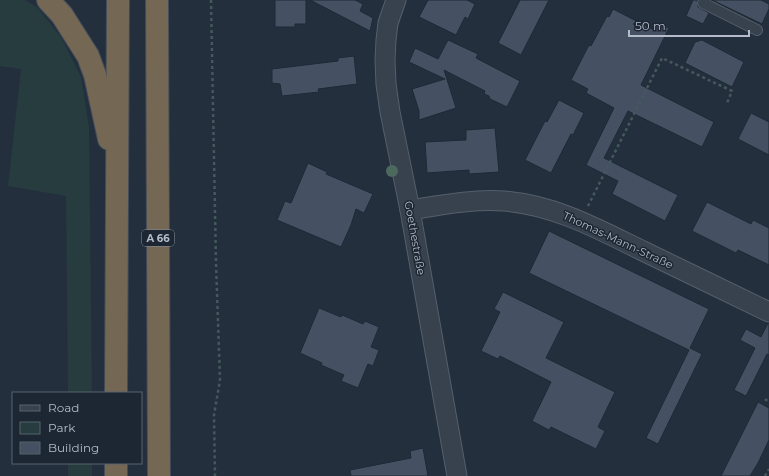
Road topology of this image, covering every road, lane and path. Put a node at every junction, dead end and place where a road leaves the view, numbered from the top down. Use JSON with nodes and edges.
{"nodes":[{"id":1,"x":48,"y":0,"type":"edge"},
{"id":2,"x":118,"y":0,"type":"edge"},
{"id":3,"x":157,"y":0,"type":"edge"},
{"id":4,"x":211,"y":0,"type":"edge"},
{"id":5,"x":396,"y":0,"type":"edge"},
{"id":6,"x":705,"y":0,"type":"edge"},
{"id":7,"x":757,"y":30,"type":"dead end"},
{"id":8,"x":727,"y":102,"type":"dead end"},
{"id":9,"x":118,"y":181,"type":"junction"},
{"id":10,"x":410,"y":210,"type":"junction"},
{"id":11,"x":580,"y":220,"type":"junction"},
{"id":12,"x":769,"y":312,"type":"edge"},
{"id":13,"x":116,"y":392,"type":"edge"},
{"id":14,"x":765,"y":399,"type":"dead end"},
{"id":15,"x":769,"y":402,"type":"edge"},
{"id":16,"x":116,"y":464,"type":"edge"},
{"id":17,"x":769,"y":469,"type":"edge"},
{"id":18,"x":116,"y":476,"type":"edge"},
{"id":19,"x":160,"y":476,"type":"edge"},
{"id":20,"x":215,"y":476,"type":"edge"},
{"id":21,"x":457,"y":476,"type":"edge"},
{"id":22,"x":765,"y":476,"type":"edge"}],
"edges":[{"from":1,"to":9,"type":"highway"},
{"from":2,"to":9,"type":"highway"},
{"from":3,"to":19,"type":"highway","number":"A 66"},
{"from":4,"to":20,"type":"path"},
{"from":5,"to":10,"type":"street","name":"Goethestraße"},
{"from":6,"to":7,"type":"lane"},
{"from":8,"to":11,"type":"path"},
{"from":9,"to":13,"type":"highway"},
{"from":10,"to":11,"type":"street","name":"Thomas-Mann-Straße"},
{"from":10,"to":21,"type":"street","name":"Goethestraße"},
{"from":11,"to":12,"type":"street","name":"Thomas-Mann-Straße"},
{"from":14,"to":15,"type":"path"},
{"from":16,"to":18,"type":"highway"},
{"from":17,"to":22,"type":"path"}]}
